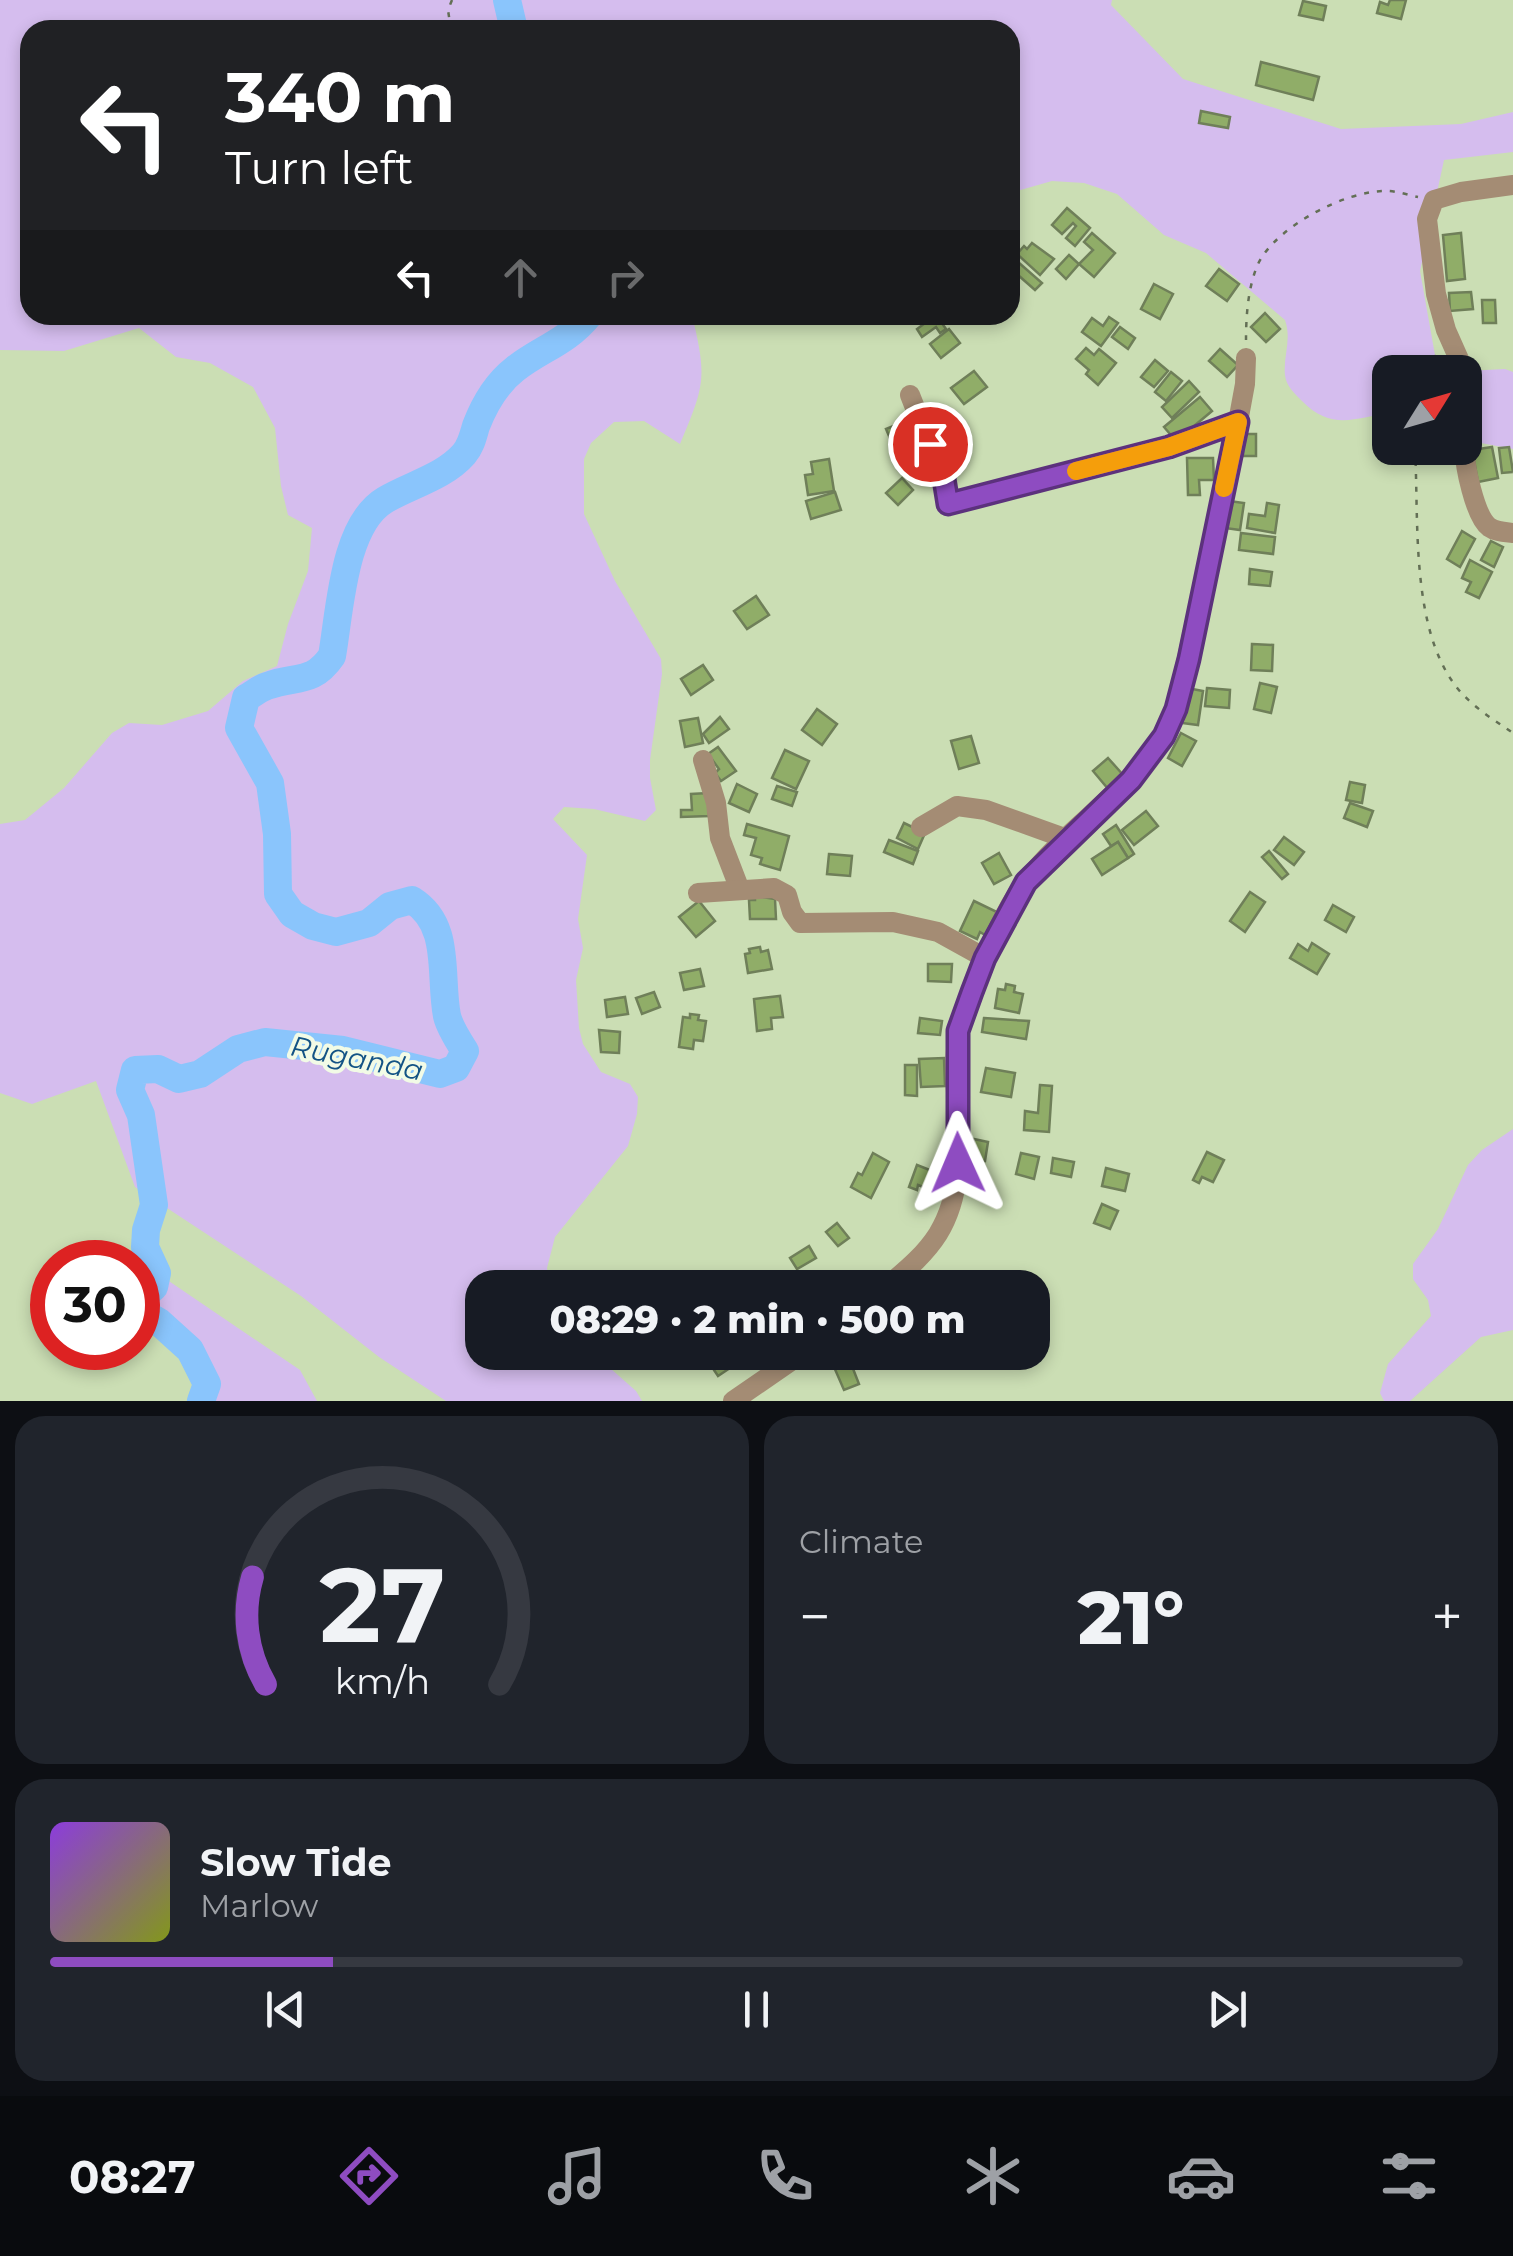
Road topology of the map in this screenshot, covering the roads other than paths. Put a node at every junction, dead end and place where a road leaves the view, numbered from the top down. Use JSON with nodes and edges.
{"nodes":[{"id":1,"x":1513,"y":185,"type":"edge"},
{"id":2,"x":1457,"y":355,"type":"edge"},
{"id":3,"x":1246,"y":358,"type":"road end"},
{"id":4,"x":910,"y":394,"type":"dead end"},
{"id":5,"x":1238,"y":422,"type":"junction"},
{"id":6,"x":1467,"y":465,"type":"edge"},
{"id":7,"x":1513,"y":534,"type":"edge"},
{"id":8,"x":702,"y":760,"type":"dead end"},
{"id":9,"x":921,"y":827,"type":"dead end"},
{"id":10,"x":1067,"y":839,"type":"junction"},
{"id":11,"x":740,"y":890,"type":"junction"},
{"id":12,"x":698,"y":893,"type":"dead end"},
{"id":13,"x":985,"y":958,"type":"junction"},
{"id":14,"x":906,"y":1270,"type":"edge"},
{"id":15,"x":778,"y":1370,"type":"edge"},
{"id":16,"x":732,"y":1401,"type":"edge"}],
"edges":[{"from":1,"to":2,"type":"street"},
{"from":3,"to":5,"type":"street"},
{"from":4,"to":5,"type":"street"},
{"from":5,"to":10,"type":"street"},
{"from":6,"to":7,"type":"street"},
{"from":8,"to":11,"type":"street"},
{"from":9,"to":10,"type":"street"},
{"from":10,"to":13,"type":"street"},
{"from":11,"to":12,"type":"street"},
{"from":11,"to":13,"type":"street"},
{"from":13,"to":14,"type":"street"},
{"from":15,"to":16,"type":"street"}]}
